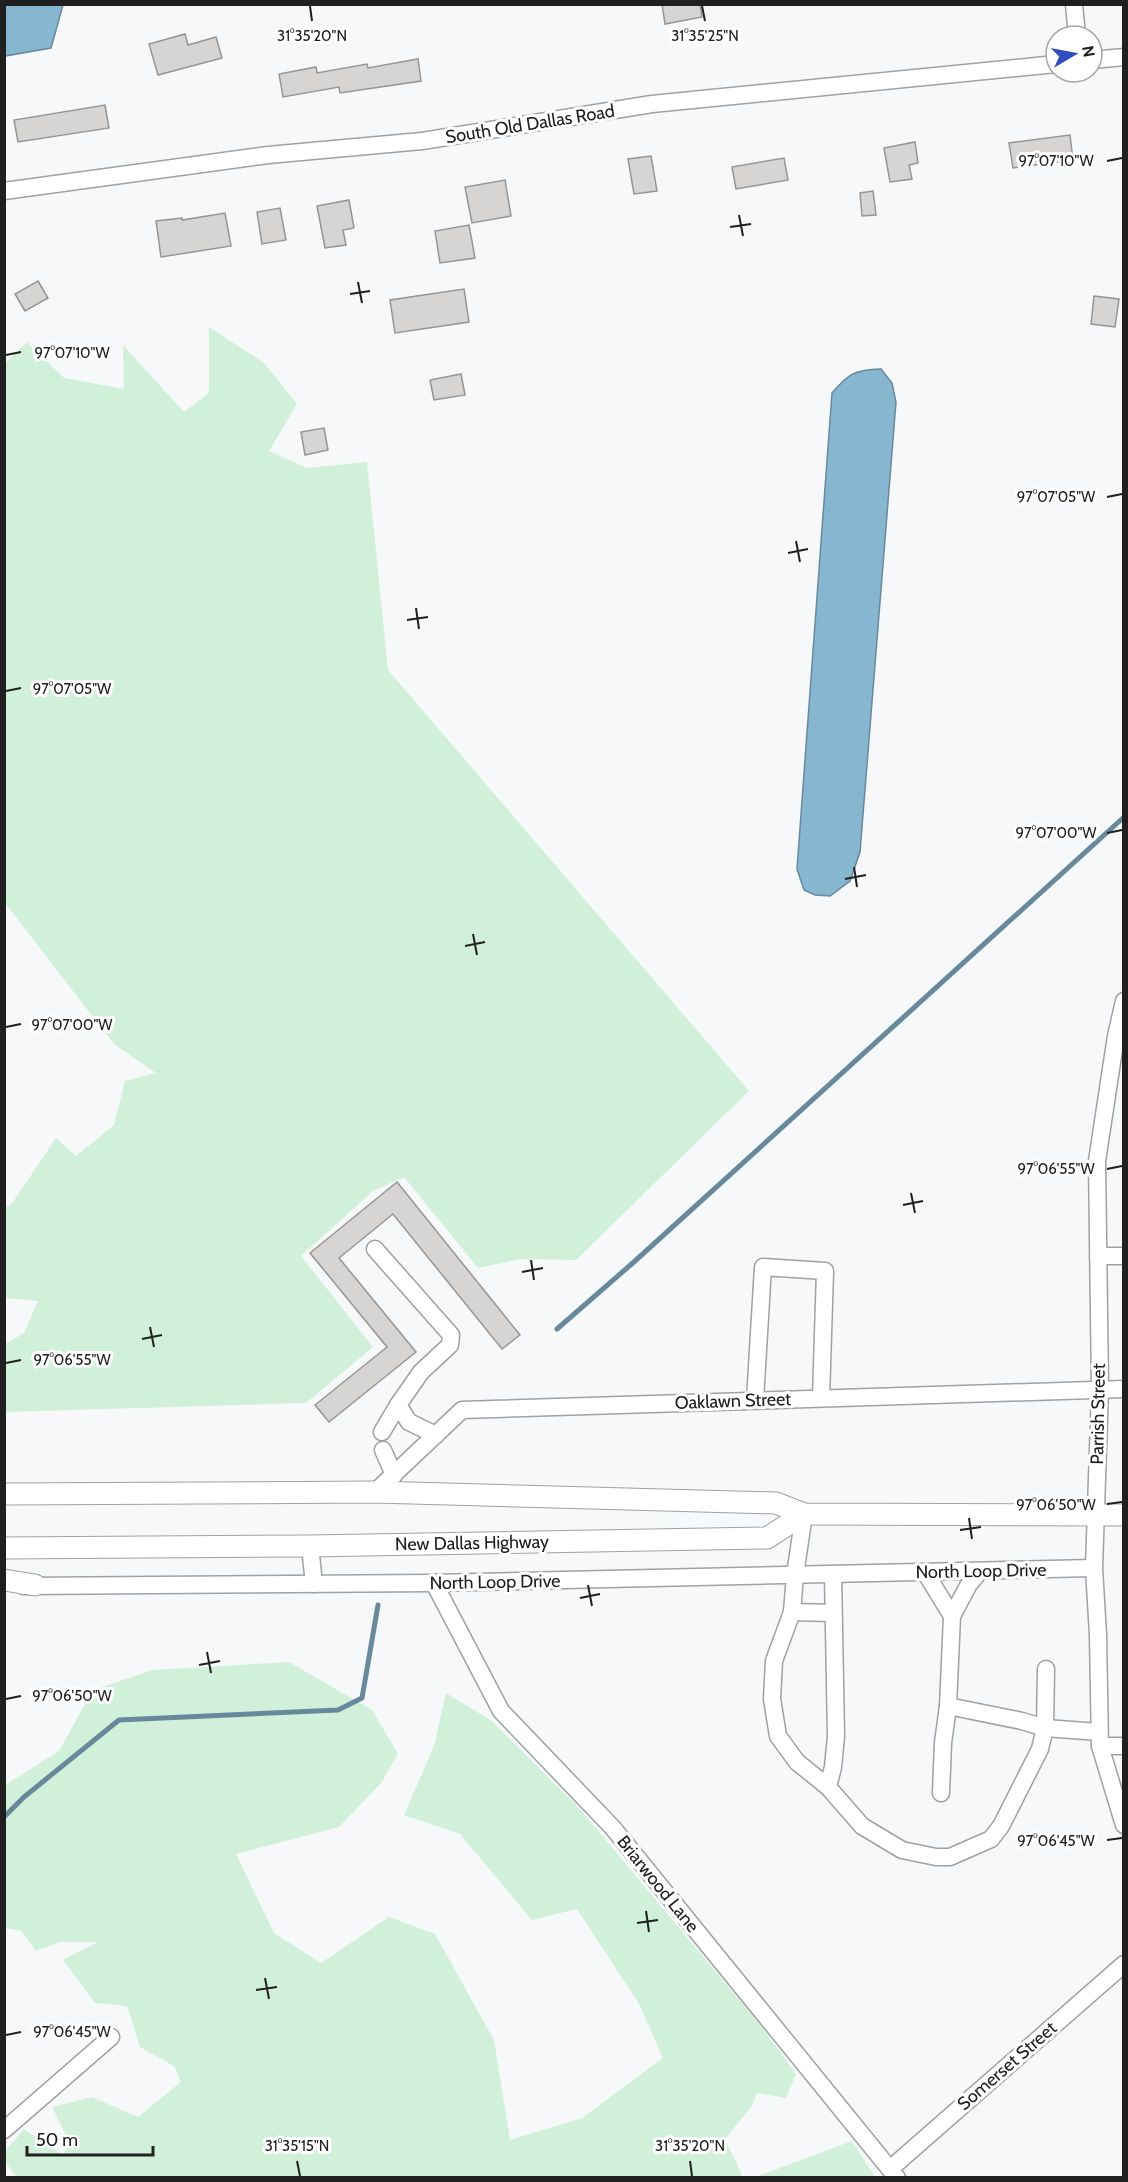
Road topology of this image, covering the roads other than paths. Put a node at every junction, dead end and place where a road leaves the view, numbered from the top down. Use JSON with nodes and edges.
{"nodes":[{"id":1,"x":1074,"y":4,"type":"edge"},
{"id":2,"x":1076,"y":24,"type":"edge"},
{"id":3,"x":1124,"y":57,"type":"edge"},
{"id":4,"x":1104,"y":59,"type":"edge"},
{"id":5,"x":1044,"y":65,"type":"edge"},
{"id":6,"x":4,"y":191,"type":"edge"},
{"id":7,"x":1124,"y":1001,"type":"edge"},
{"id":8,"x":375,"y":1249,"type":"dead end"},
{"id":9,"x":1098,"y":1256,"type":"junction"},
{"id":10,"x":1124,"y":1256,"type":"edge"},
{"id":11,"x":1100,"y":1389,"type":"junction"},
{"id":12,"x":1124,"y":1389,"type":"edge"},
{"id":13,"x":821,"y":1398,"type":"junction"},
{"id":14,"x":755,"y":1400,"type":"junction"},
{"id":15,"x":398,"y":1405,"type":"junction"},
{"id":16,"x":382,"y":1432,"type":"dead end"},
{"id":17,"x":436,"y":1435,"type":"junction"},
{"id":18,"x":384,"y":1450,"type":"dead end"},
{"id":19,"x":394,"y":1474,"type":"junction"},
{"id":20,"x":375,"y":1492,"type":"junction"},
{"id":21,"x":4,"y":1494,"type":"edge"},
{"id":22,"x":804,"y":1514,"type":"junction"},
{"id":23,"x":1096,"y":1515,"type":"junction"},
{"id":24,"x":1124,"y":1515,"type":"edge"},
{"id":25,"x":310,"y":1546,"type":"junction"},
{"id":26,"x":4,"y":1548,"type":"edge"},
{"id":27,"x":1094,"y":1568,"type":"junction"},
{"id":28,"x":980,"y":1571,"type":"junction"},
{"id":29,"x":925,"y":1572,"type":"junction"},
{"id":30,"x":833,"y":1574,"type":"junction"},
{"id":31,"x":795,"y":1575,"type":"junction"},
{"id":32,"x":4,"y":1580,"type":"edge"},
{"id":33,"x":434,"y":1583,"type":"junction"},
{"id":34,"x":314,"y":1584,"type":"junction"},
{"id":35,"x":4,"y":1586,"type":"edge"},
{"id":36,"x":35,"y":1586,"type":"junction"},
{"id":37,"x":792,"y":1612,"type":"junction"},
{"id":38,"x":833,"y":1613,"type":"junction"},
{"id":39,"x":952,"y":1616,"type":"junction"},
{"id":40,"x":1046,"y":1669,"type":"dead end"},
{"id":41,"x":948,"y":1707,"type":"junction"},
{"id":42,"x":1045,"y":1728,"type":"junction"},
{"id":43,"x":1099,"y":1739,"type":"junction"},
{"id":44,"x":1124,"y":1746,"type":"edge"},
{"id":45,"x":828,"y":1787,"type":"junction"},
{"id":46,"x":941,"y":1793,"type":"dead end"},
{"id":47,"x":1124,"y":1825,"type":"edge"},
{"id":48,"x":1124,"y":1964,"type":"edge"},
{"id":49,"x":111,"y":2037,"type":"dead end"},
{"id":50,"x":4,"y":2130,"type":"edge"},
{"id":51,"x":894,"y":2173,"type":"edge"}],
"edges":[{"from":1,"to":2,"type":"street"},
{"from":3,"to":4,"type":"street"},
{"from":5,"to":6,"type":"street","name":"South Old Dallas Road"},
{"from":7,"to":9,"type":"street","name":"Parrish Street"},
{"from":8,"to":15,"type":"street"},
{"from":9,"to":10,"type":"street"},
{"from":9,"to":11,"type":"street","name":"Parrish Street"},
{"from":11,"to":12,"type":"street","name":"Oaklawn Street"},
{"from":11,"to":13,"type":"street","name":"Oaklawn Street"},
{"from":11,"to":23,"type":"street","name":"Parrish Street"},
{"from":13,"to":14,"type":"street","name":"Oaklawn Street"},
{"from":13,"to":14,"type":"street"},
{"from":14,"to":17,"type":"street","name":"Oaklawn Street"},
{"from":15,"to":16,"type":"street"},
{"from":15,"to":17,"type":"street"},
{"from":17,"to":19,"type":"street","name":"Oaklawn Street"},
{"from":18,"to":19,"type":"street"},
{"from":19,"to":20,"type":"street","name":"Oaklawn Street"},
{"from":20,"to":21,"type":"main road"},
{"from":20,"to":22,"type":"main road"},
{"from":22,"to":23,"type":"main road"},
{"from":22,"to":25,"type":"main road","name":"New Dallas Highway"},
{"from":22,"to":31,"type":"street"},
{"from":23,"to":24,"type":"main road"},
{"from":23,"to":27,"type":"street","name":"Parrish Street"},
{"from":25,"to":26,"type":"main road","name":"New Dallas Highway"},
{"from":25,"to":34,"type":"street"},
{"from":27,"to":28,"type":"street","name":"North Loop Drive"},
{"from":27,"to":43,"type":"street","name":"Parrish Street"},
{"from":28,"to":29,"type":"street","name":"North Loop Drive"},
{"from":28,"to":39,"type":"street"},
{"from":29,"to":30,"type":"street","name":"North Loop Drive"},
{"from":29,"to":39,"type":"street"},
{"from":30,"to":31,"type":"street","name":"North Loop Drive"},
{"from":30,"to":38,"type":"street"},
{"from":31,"to":33,"type":"street","name":"North Loop Drive"},
{"from":31,"to":37,"type":"street"},
{"from":32,"to":36,"type":"main road"},
{"from":33,"to":34,"type":"street","name":"North Loop Drive"},
{"from":33,"to":51,"type":"street","name":"Briarwood Lane"},
{"from":34,"to":36,"type":"street","name":"North Loop Drive"},
{"from":35,"to":36,"type":"street","name":"North Loop Drive"},
{"from":37,"to":38,"type":"street"},
{"from":37,"to":45,"type":"street"},
{"from":38,"to":45,"type":"street"},
{"from":39,"to":41,"type":"street"},
{"from":40,"to":42,"type":"street"},
{"from":41,"to":42,"type":"street"},
{"from":41,"to":46,"type":"street"},
{"from":42,"to":43,"type":"street"},
{"from":42,"to":45,"type":"street"},
{"from":43,"to":44,"type":"street"},
{"from":43,"to":47,"type":"street","name":"Parrish Street"},
{"from":48,"to":51,"type":"street","name":"Somerset Street"},
{"from":49,"to":50,"type":"street"}]}
